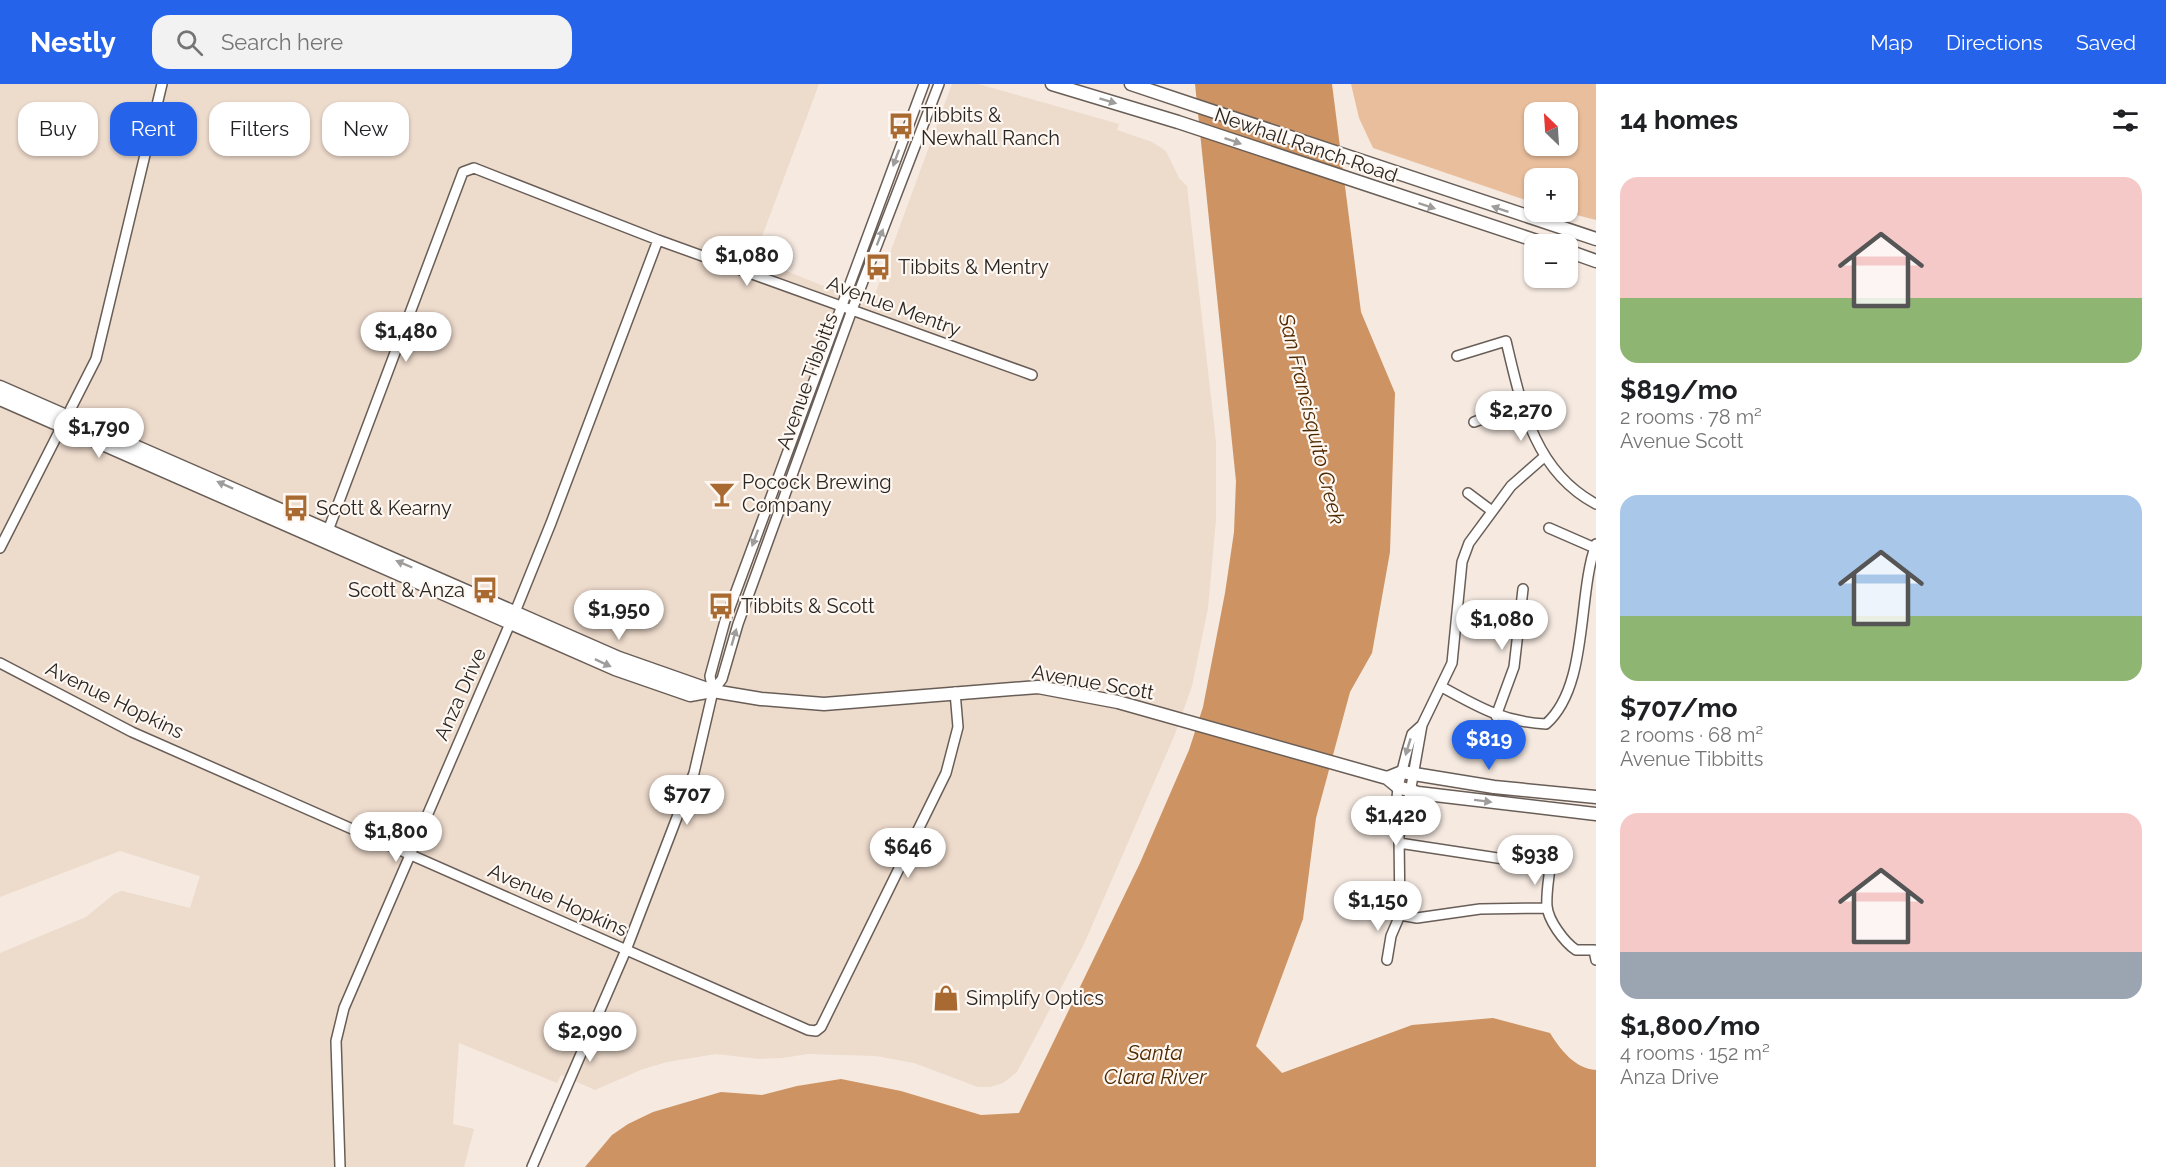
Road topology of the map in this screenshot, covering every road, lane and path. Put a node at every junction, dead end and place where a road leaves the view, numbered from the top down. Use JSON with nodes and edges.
{"nodes":[{"id":1,"x":162,"y":84,"type":"edge"},
{"id":2,"x":924,"y":84,"type":"edge"},
{"id":3,"x":939,"y":84,"type":"edge"},
{"id":4,"x":1052,"y":84,"type":"edge"},
{"id":5,"x":1131,"y":84,"type":"edge"},
{"id":6,"x":1524,"y":237,"type":"edge"},
{"id":7,"x":1596,"y":239,"type":"edge"},
{"id":8,"x":658,"y":240,"type":"junction"},
{"id":9,"x":1578,"y":255,"type":"edge"},
{"id":10,"x":1596,"y":261,"type":"edge"},
{"id":11,"x":842,"y":306,"type":"junction"},
{"id":12,"x":852,"y":310,"type":"junction"},
{"id":13,"x":1457,"y":356,"type":"dead end"},
{"id":14,"x":1032,"y":375,"type":"dead end"},
{"id":15,"x":0,"y":387,"type":"edge"},
{"id":16,"x":0,"y":399,"type":"edge"},
{"id":17,"x":1521,"y":405,"type":"junction"},
{"id":18,"x":65,"y":422,"type":"junction"},
{"id":19,"x":1474,"y":422,"type":"dead end"},
{"id":20,"x":1544,"y":457,"type":"junction"},
{"id":21,"x":1468,"y":493,"type":"dead end"},
{"id":22,"x":1596,"y":504,"type":"edge"},
{"id":23,"x":1492,"y":511,"type":"junction"},
{"id":24,"x":1549,"y":528,"type":"dead end"},
{"id":25,"x":326,"y":536,"type":"junction"},
{"id":26,"x":1595,"y":546,"type":"edge"},
{"id":27,"x":0,"y":548,"type":"edge"},
{"id":28,"x":1523,"y":589,"type":"dead end"},
{"id":29,"x":513,"y":617,"type":"junction"},
{"id":30,"x":0,"y":663,"type":"edge"},
{"id":31,"x":1442,"y":687,"type":"junction"},
{"id":32,"x":713,"y":691,"type":"junction"},
{"id":33,"x":955,"y":692,"type":"junction"},
{"id":34,"x":1496,"y":716,"type":"junction"},
{"id":35,"x":1408,"y":773,"type":"junction"},
{"id":36,"x":1387,"y":778,"type":"junction"},
{"id":37,"x":1404,"y":789,"type":"junction"},
{"id":38,"x":1596,"y":797,"type":"edge"},
{"id":39,"x":1596,"y":814,"type":"edge"},
{"id":40,"x":1399,"y":838,"type":"junction"},
{"id":41,"x":411,"y":854,"type":"junction"},
{"id":42,"x":1547,"y":908,"type":"junction"},
{"id":43,"x":1400,"y":915,"type":"junction"},
{"id":44,"x":626,"y":950,"type":"junction"},
{"id":45,"x":1388,"y":960,"type":"dead end"},
{"id":46,"x":1596,"y":960,"type":"edge"},
{"id":47,"x":340,"y":1167,"type":"edge"},
{"id":48,"x":532,"y":1167,"type":"edge"}],
"edges":[{"from":1,"to":18,"type":"street"},
{"from":2,"to":11,"type":"street","name":"Avenue Tibbitts","one_way":true},
{"from":12,"to":3,"type":"street","name":"Avenue Tibbitts","one_way":true},
{"from":4,"to":6,"type":"main road","name":"Newhall Ranch Road","one_way":true},
{"from":7,"to":5,"type":"main road","name":"Newhall Ranch Road","one_way":true},
{"from":8,"to":11,"type":"street","name":"Avenue Mentry"},
{"from":8,"to":25,"type":"street","name":"Avenue Mentry"},
{"from":8,"to":29,"type":"street","name":"Anza Drive"},
{"from":9,"to":10,"type":"main road"},
{"from":11,"to":12,"type":"street","name":"Avenue Mentry"},
{"from":11,"to":32,"type":"street","name":"Avenue Tibbitts","one_way":true},
{"from":12,"to":14,"type":"street","name":"Avenue Mentry"},
{"from":32,"to":12,"type":"street","name":"Avenue Tibbitts","one_way":true},
{"from":13,"to":17,"type":"street"},
{"from":15,"to":18,"type":"main road","name":"Avenue Scott"},
{"from":16,"to":18,"type":"main road","name":"Avenue Scott"},
{"from":17,"to":19,"type":"street"},
{"from":17,"to":20,"type":"street"},
{"from":18,"to":25,"type":"main road","name":"Avenue Scott"},
{"from":18,"to":27,"type":"street"},
{"from":20,"to":22,"type":"street"},
{"from":20,"to":23,"type":"street"},
{"from":21,"to":23,"type":"street"},
{"from":23,"to":31,"type":"street"},
{"from":24,"to":26,"type":"street"},
{"from":25,"to":29,"type":"main road","name":"Avenue Scott"},
{"from":26,"to":34,"type":"street"},
{"from":28,"to":34,"type":"street"},
{"from":29,"to":32,"type":"main road","name":"Avenue Scott"},
{"from":29,"to":41,"type":"street","name":"Anza Drive"},
{"from":30,"to":41,"type":"street","name":"Avenue Hopkins"},
{"from":31,"to":34,"type":"street"},
{"from":31,"to":35,"type":"street"},
{"from":32,"to":33,"type":"main road","name":"Avenue Scott"},
{"from":32,"to":44,"type":"street","name":"Avenue Tibbitts"},
{"from":33,"to":36,"type":"main road","name":"Avenue Scott"},
{"from":33,"to":44,"type":"street","name":"Avenue Hopkins"},
{"from":35,"to":36,"type":"main road"},
{"from":35,"to":37,"type":"street"},
{"from":35,"to":38,"type":"main road"},
{"from":36,"to":37,"type":"main road","name":"Avenue Scott"},
{"from":37,"to":39,"type":"main road","one_way":true},
{"from":37,"to":40,"type":"street"},
{"from":40,"to":42,"type":"street"},
{"from":40,"to":43,"type":"street"},
{"from":41,"to":44,"type":"street","name":"Avenue Hopkins"},
{"from":41,"to":47,"type":"street","name":"Anza Drive"},
{"from":42,"to":43,"type":"street"},
{"from":42,"to":46,"type":"street"},
{"from":43,"to":45,"type":"street"},
{"from":44,"to":48,"type":"street","name":"Avenue Tibbitts"}]}
